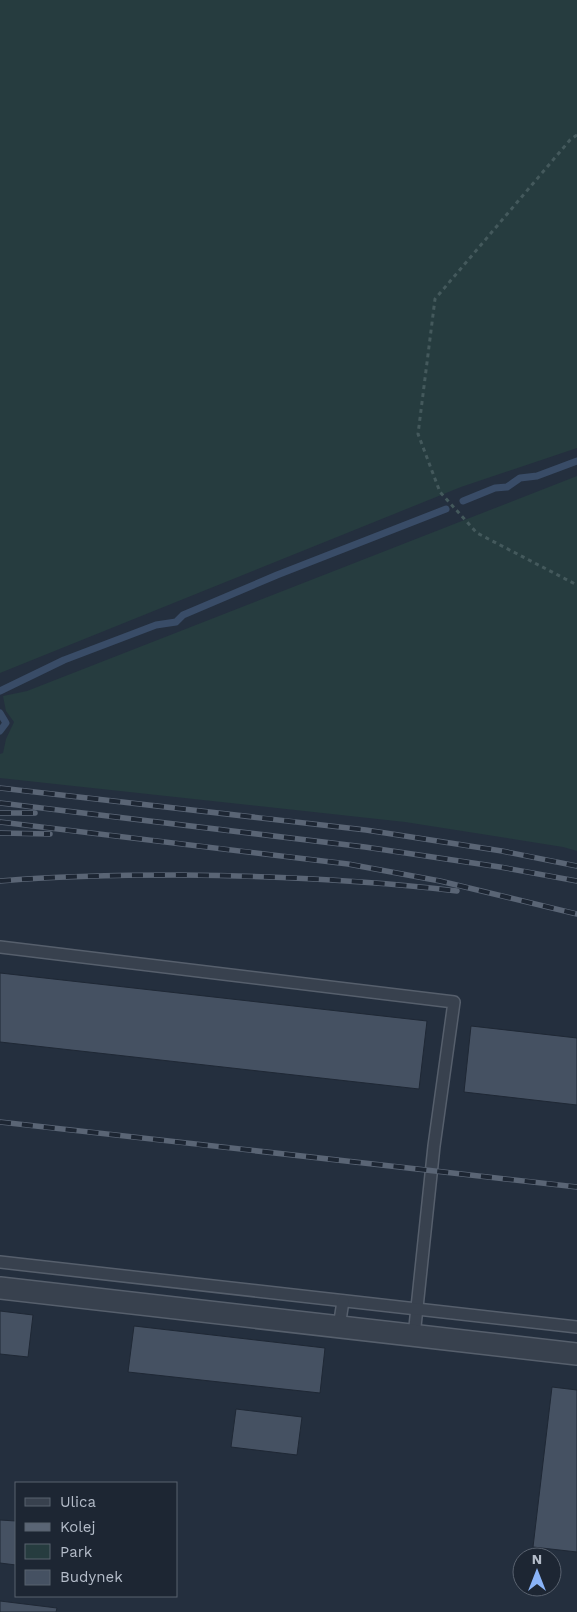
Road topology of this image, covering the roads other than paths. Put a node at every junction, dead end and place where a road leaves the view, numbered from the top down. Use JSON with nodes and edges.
{"nodes":[{"id":1,"x":0,"y":947,"type":"edge"},
{"id":2,"x":0,"y":1262,"type":"edge"},
{"id":3,"x":0,"y":1288,"type":"edge"},
{"id":4,"x":343,"y":1300,"type":"junction"},
{"id":5,"x":417,"y":1309,"type":"junction"},
{"id":6,"x":339,"y":1327,"type":"junction"},
{"id":7,"x":577,"y":1327,"type":"edge"},
{"id":8,"x":414,"y":1336,"type":"junction"},
{"id":9,"x":577,"y":1354,"type":"edge"}],
"edges":[{"from":1,"to":5,"type":"lane"},
{"from":2,"to":4,"type":"lane"},
{"from":3,"to":6,"type":"street"},
{"from":4,"to":5,"type":"lane"},
{"from":4,"to":6,"type":"lane"},
{"from":5,"to":7,"type":"lane"},
{"from":5,"to":8,"type":"lane"},
{"from":6,"to":8,"type":"street"},
{"from":8,"to":9,"type":"street"}]}
